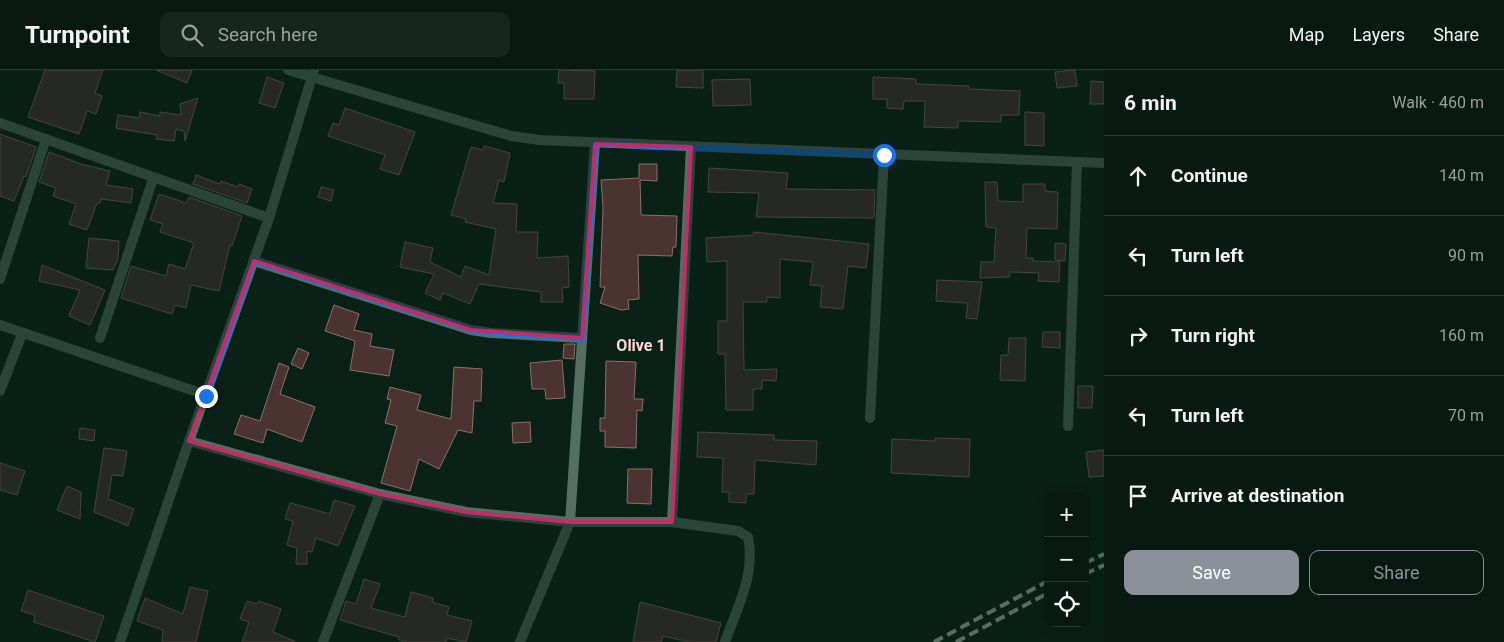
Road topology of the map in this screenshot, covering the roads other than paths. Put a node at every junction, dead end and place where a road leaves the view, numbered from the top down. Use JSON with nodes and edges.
{"nodes":[{"id":1,"x":288,"y":70,"type":"edge"},
{"id":2,"x":313,"y":74,"type":"edge"},
{"id":3,"x":0,"y":123,"type":"edge"},
{"id":4,"x":46,"y":139,"type":"junction"},
{"id":5,"x":595,"y":144,"type":"junction"},
{"id":6,"x":691,"y":147,"type":"junction"},
{"id":7,"x":884,"y":155,"type":"junction"},
{"id":8,"x":1077,"y":163,"type":"junction"},
{"id":9,"x":1104,"y":163,"type":"edge"},
{"id":10,"x":153,"y":179,"type":"junction"},
{"id":11,"x":269,"y":218,"type":"junction"},
{"id":12,"x":254,"y":261,"type":"junction"},
{"id":13,"x":0,"y":280,"type":"edge"},
{"id":14,"x":0,"y":325,"type":"edge"},
{"id":15,"x":22,"y":334,"type":"junction"},
{"id":16,"x":100,"y":338,"type":"dead end"},
{"id":17,"x":582,"y":338,"type":"junction"},
{"id":18,"x":0,"y":391,"type":"edge"},
{"id":19,"x":206,"y":396,"type":"junction"},
{"id":20,"x":870,"y":418,"type":"dead end"},
{"id":21,"x":1068,"y":426,"type":"dead end"},
{"id":22,"x":189,"y":440,"type":"junction"},
{"id":23,"x":380,"y":494,"type":"junction"},
{"id":24,"x":570,"y":522,"type":"junction"},
{"id":25,"x":672,"y":522,"type":"junction"},
{"id":26,"x":120,"y":642,"type":"edge"},
{"id":27,"x":323,"y":642,"type":"edge"},
{"id":28,"x":520,"y":642,"type":"edge"},
{"id":29,"x":725,"y":642,"type":"edge"}],
"edges":[{"from":1,"to":2,"type":"street"},
{"from":2,"to":5,"type":"street"},
{"from":2,"to":11,"type":"street"},
{"from":3,"to":4,"type":"street"},
{"from":4,"to":10,"type":"street"},
{"from":4,"to":13,"type":"street"},
{"from":5,"to":6,"type":"street"},
{"from":5,"to":17,"type":"street"},
{"from":6,"to":7,"type":"street"},
{"from":6,"to":25,"type":"street"},
{"from":7,"to":8,"type":"street"},
{"from":7,"to":20,"type":"street"},
{"from":8,"to":9,"type":"street"},
{"from":8,"to":21,"type":"street"},
{"from":10,"to":11,"type":"street"},
{"from":10,"to":16,"type":"street"},
{"from":11,"to":12,"type":"street"},
{"from":12,"to":17,"type":"street"},
{"from":12,"to":19,"type":"street"},
{"from":14,"to":15,"type":"street"},
{"from":15,"to":18,"type":"street"},
{"from":15,"to":19,"type":"street"},
{"from":17,"to":24,"type":"street"},
{"from":19,"to":22,"type":"street"},
{"from":22,"to":23,"type":"street"},
{"from":22,"to":26,"type":"street"},
{"from":23,"to":24,"type":"street"},
{"from":23,"to":27,"type":"street"},
{"from":24,"to":25,"type":"street"},
{"from":24,"to":28,"type":"street"},
{"from":25,"to":29,"type":"street"}]}
